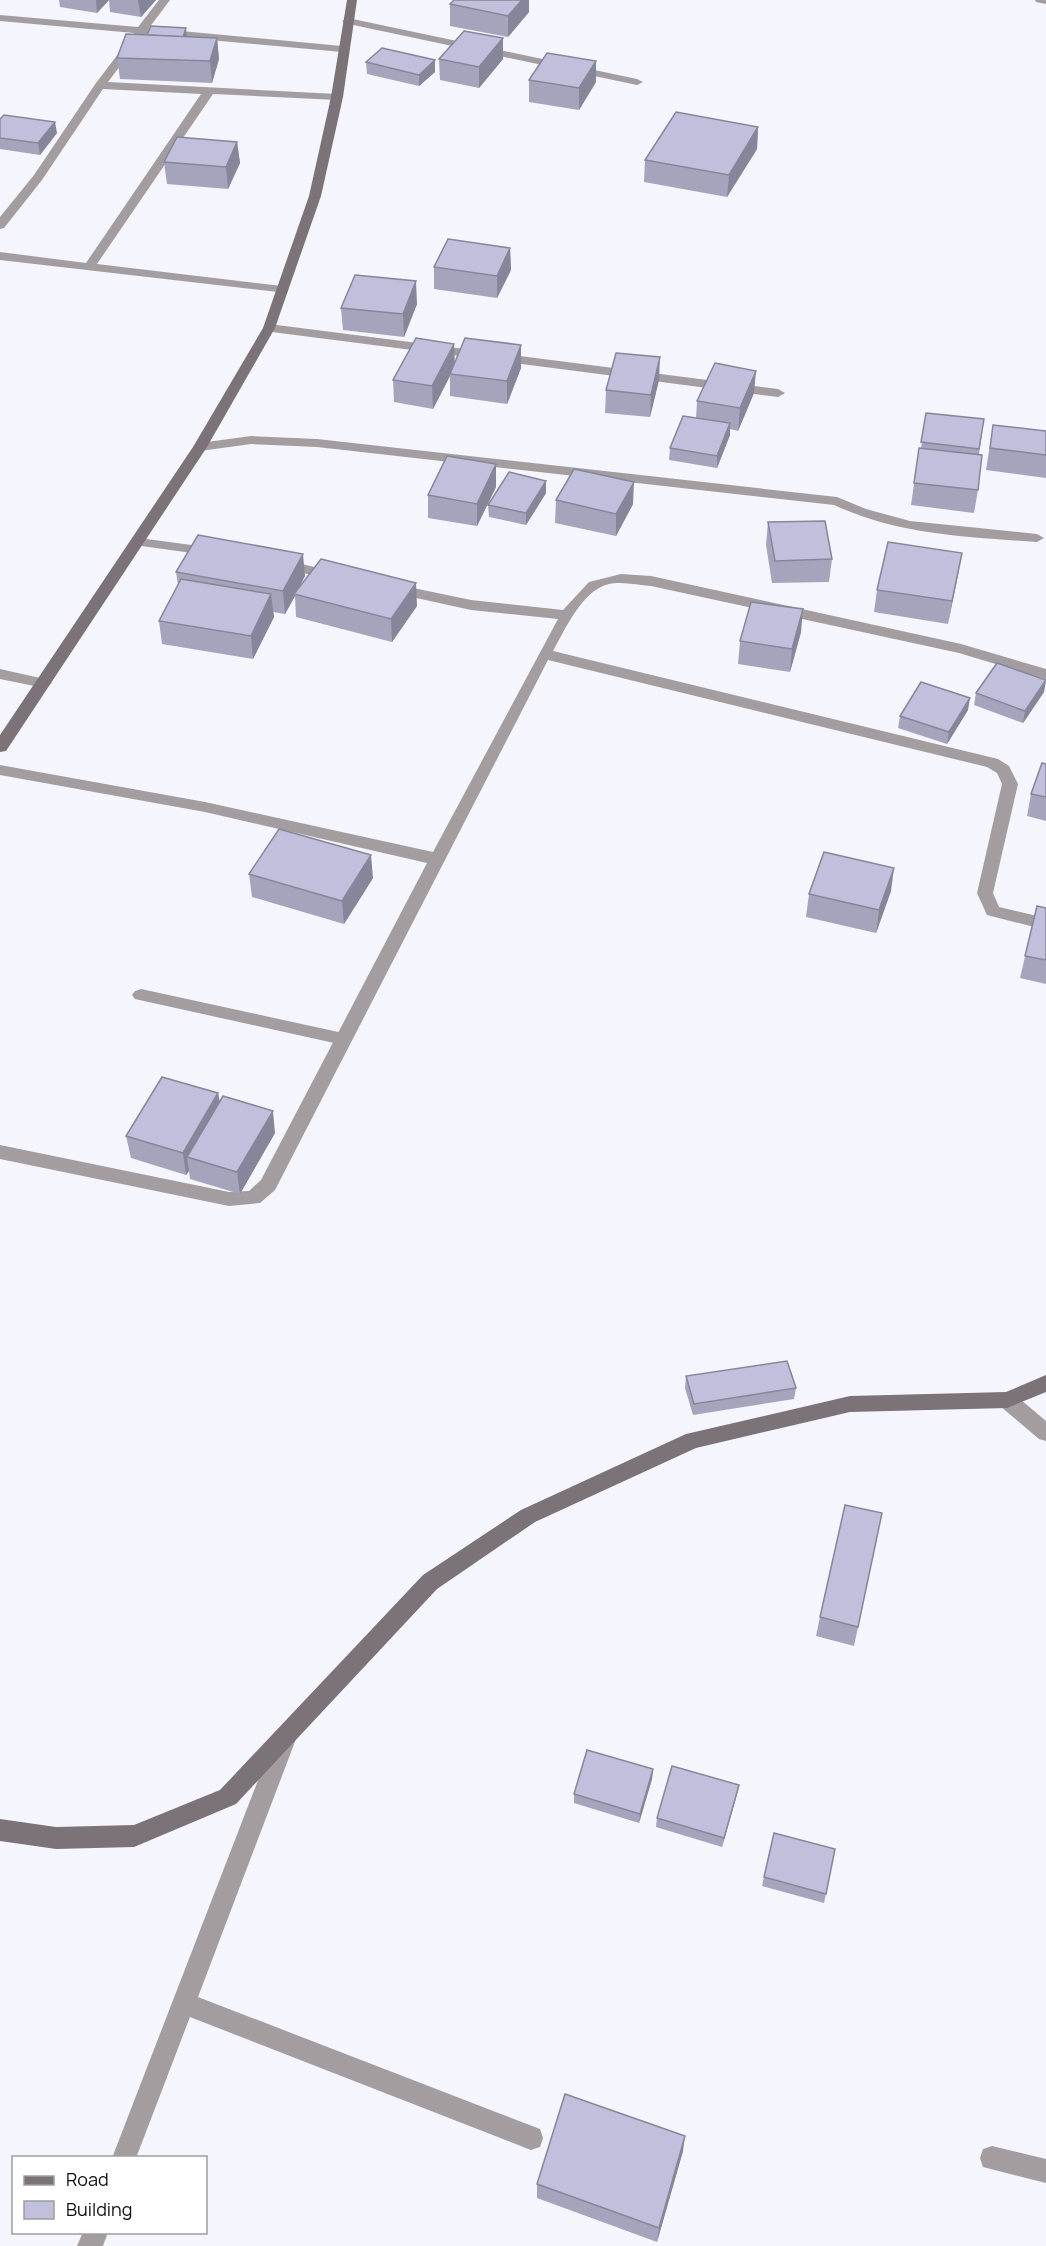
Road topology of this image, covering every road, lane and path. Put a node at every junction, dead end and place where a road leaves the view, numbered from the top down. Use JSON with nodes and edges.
{"nodes":[{"id":1,"x":165,"y":0,"type":"edge"},
{"id":2,"x":352,"y":0,"type":"edge"},
{"id":3,"x":1040,"y":0,"type":"edge"},
{"id":4,"x":1046,"y":1,"type":"edge"},
{"id":5,"x":0,"y":18,"type":"edge"},
{"id":6,"x":348,"y":21,"type":"junction"},
{"id":7,"x":139,"y":32,"type":"junction"},
{"id":8,"x":342,"y":49,"type":"junction"},
{"id":9,"x":638,"y":82,"type":"dead end"},
{"id":10,"x":100,"y":86,"type":"junction"},
{"id":11,"x":209,"y":91,"type":"junction"},
{"id":12,"x":337,"y":97,"type":"junction"},
{"id":13,"x":0,"y":225,"type":"edge"},
{"id":14,"x":0,"y":256,"type":"edge"},
{"id":15,"x":89,"y":267,"type":"junction"},
{"id":16,"x":282,"y":290,"type":"junction"},
{"id":17,"x":269,"y":328,"type":"junction"},
{"id":18,"x":778,"y":393,"type":"dead end"},
{"id":19,"x":200,"y":447,"type":"junction"},
{"id":20,"x":1037,"y":538,"type":"dead end"},
{"id":21,"x":139,"y":542,"type":"junction"},
{"id":22,"x":227,"y":554,"type":"edge"},
{"id":23,"x":260,"y":558,"type":"edge"},
{"id":24,"x":352,"y":580,"type":"edge"},
{"id":25,"x":375,"y":585,"type":"edge"},
{"id":26,"x":567,"y":615,"type":"junction"},
{"id":27,"x":544,"y":654,"type":"junction"},
{"id":28,"x":0,"y":674,"type":"edge"},
{"id":29,"x":1046,"y":674,"type":"edge"},
{"id":30,"x":44,"y":683,"type":"junction"},
{"id":31,"x":0,"y":747,"type":"edge"},
{"id":32,"x":0,"y":770,"type":"edge"},
{"id":33,"x":437,"y":859,"type":"junction"},
{"id":34,"x":1046,"y":924,"type":"edge"},
{"id":35,"x":141,"y":995,"type":"dead end"},
{"id":36,"x":343,"y":1039,"type":"junction"},
{"id":37,"x":0,"y":1152,"type":"edge"},
{"id":38,"x":1046,"y":1383,"type":"edge"},
{"id":39,"x":1007,"y":1400,"type":"junction"},
{"id":40,"x":1046,"y":1433,"type":"edge"},
{"id":41,"x":285,"y":1736,"type":"junction"},
{"id":42,"x":0,"y":1830,"type":"edge"},
{"id":43,"x":184,"y":2003,"type":"junction"},
{"id":44,"x":531,"y":2138,"type":"dead end"},
{"id":45,"x":124,"y":2156,"type":"edge"},
{"id":46,"x":992,"y":2158,"type":"dead end"},
{"id":47,"x":1046,"y":2171,"type":"edge"}],
"edges":[{"from":1,"to":7,"type":"street"},
{"from":2,"to":6,"type":"street"},
{"from":3,"to":4,"type":"street"},
{"from":5,"to":7,"type":"street"},
{"from":6,"to":8,"type":"street"},
{"from":6,"to":9,"type":"street"},
{"from":7,"to":8,"type":"street"},
{"from":7,"to":10,"type":"street"},
{"from":8,"to":12,"type":"street"},
{"from":10,"to":11,"type":"street"},
{"from":10,"to":13,"type":"street"},
{"from":11,"to":12,"type":"street"},
{"from":11,"to":15,"type":"street"},
{"from":12,"to":16,"type":"street"},
{"from":14,"to":15,"type":"street"},
{"from":15,"to":16,"type":"street"},
{"from":16,"to":17,"type":"street"},
{"from":17,"to":18,"type":"street"},
{"from":17,"to":19,"type":"street"},
{"from":19,"to":20,"type":"street"},
{"from":19,"to":21,"type":"street"},
{"from":21,"to":22,"type":"street"},
{"from":21,"to":30,"type":"street"},
{"from":23,"to":24,"type":"street"},
{"from":25,"to":26,"type":"street"},
{"from":26,"to":27,"type":"street"},
{"from":26,"to":29,"type":"street"},
{"from":27,"to":33,"type":"street"},
{"from":27,"to":34,"type":"street"},
{"from":28,"to":30,"type":"street"},
{"from":30,"to":31,"type":"street"},
{"from":32,"to":33,"type":"street"},
{"from":33,"to":36,"type":"street"},
{"from":35,"to":36,"type":"street"},
{"from":36,"to":37,"type":"street"},
{"from":38,"to":39,"type":"street"},
{"from":39,"to":40,"type":"street"},
{"from":39,"to":41,"type":"street"},
{"from":41,"to":42,"type":"street"},
{"from":41,"to":43,"type":"street"},
{"from":43,"to":44,"type":"street"},
{"from":43,"to":45,"type":"street"},
{"from":46,"to":47,"type":"street"}]}
